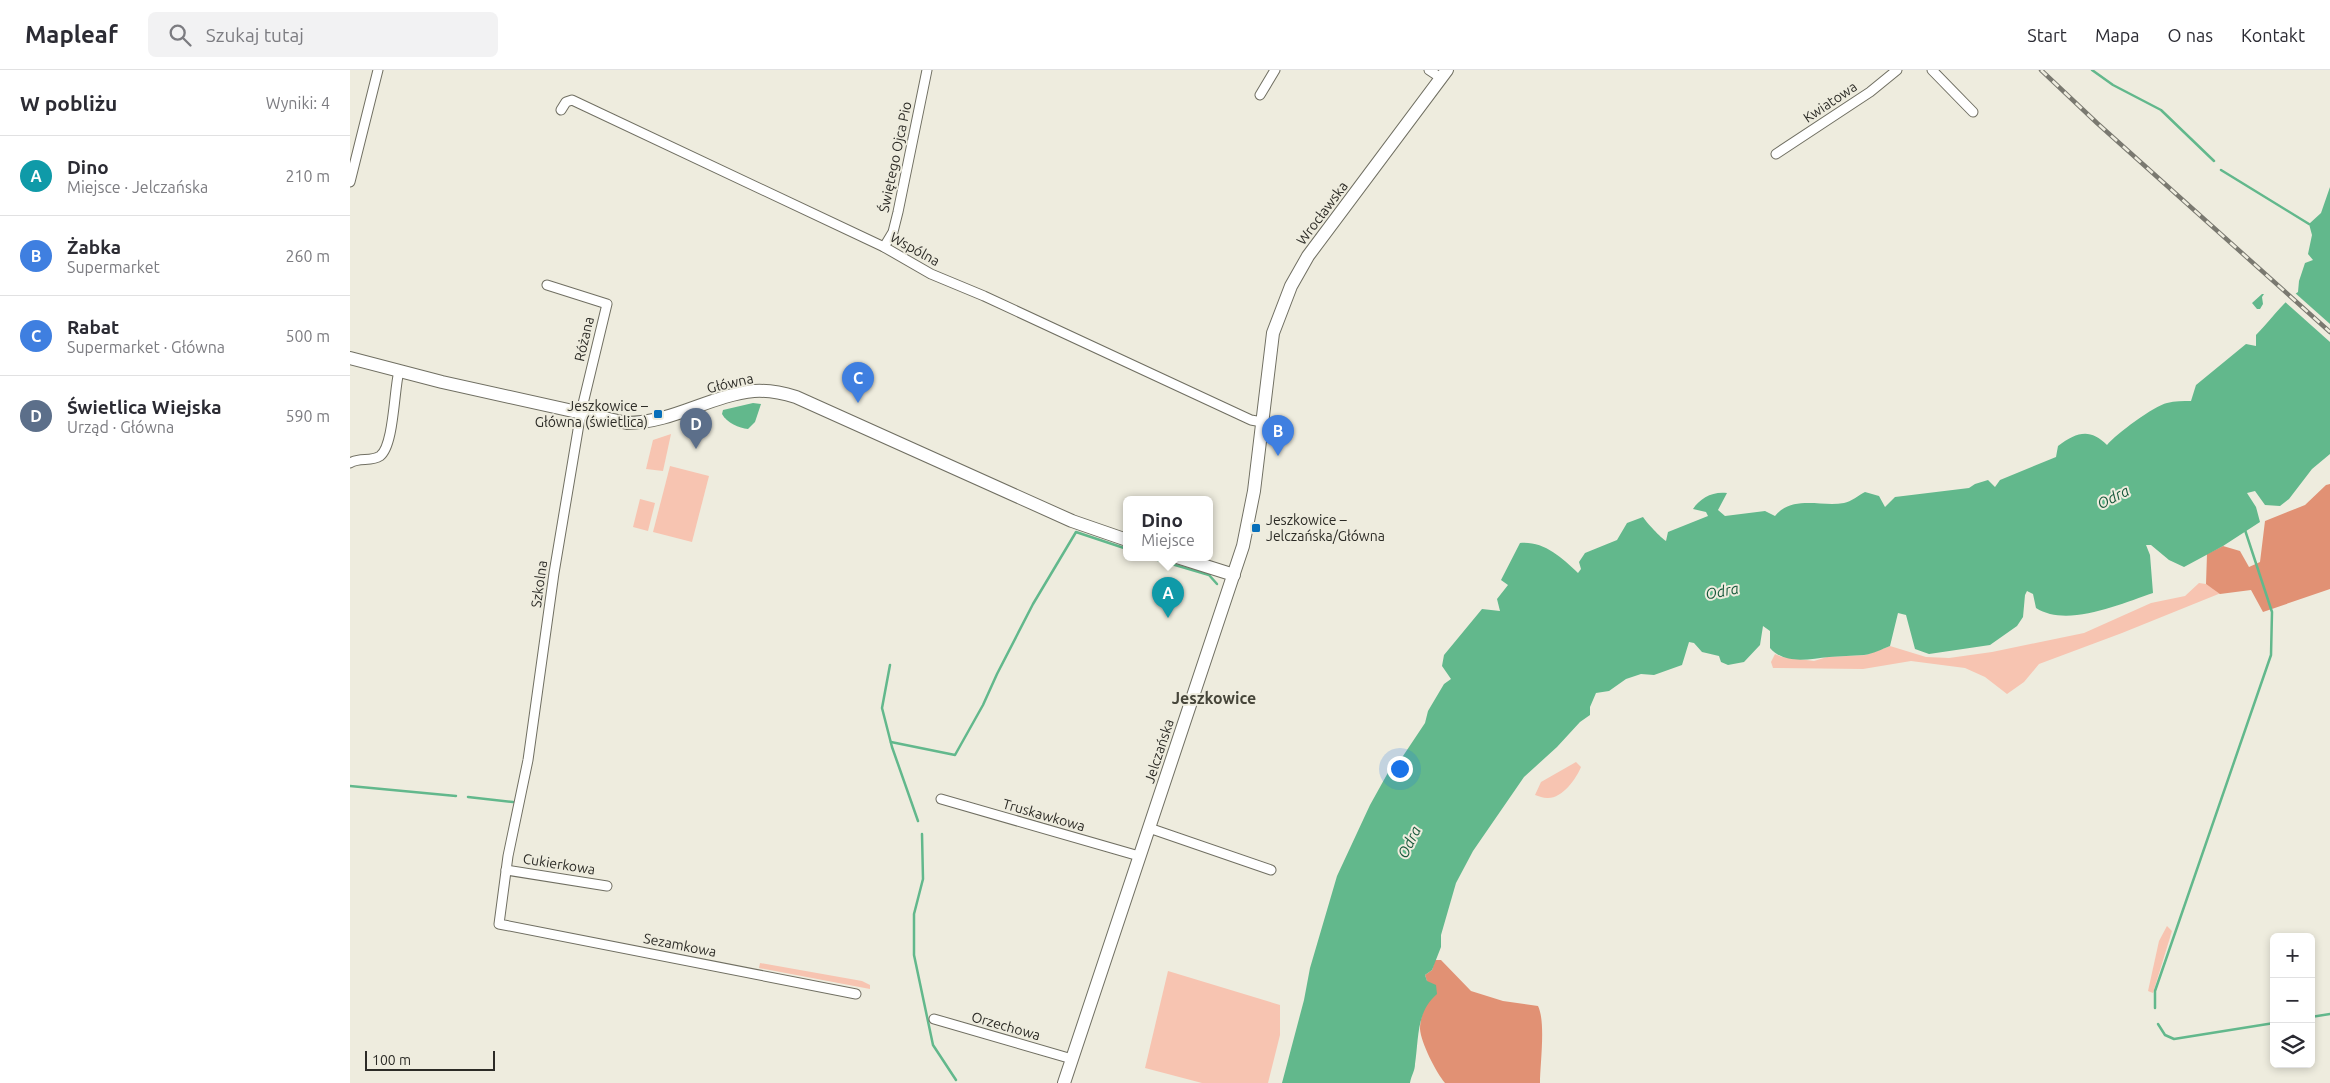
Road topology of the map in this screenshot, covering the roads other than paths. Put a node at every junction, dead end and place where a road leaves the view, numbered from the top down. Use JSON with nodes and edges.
{"nodes":[{"id":1,"x":378,"y":70,"type":"edge"},
{"id":2,"x":927,"y":70,"type":"edge"},
{"id":3,"x":1275,"y":70,"type":"edge"},
{"id":4,"x":1429,"y":70,"type":"edge"},
{"id":5,"x":1897,"y":70,"type":"edge"},
{"id":6,"x":1932,"y":70,"type":"edge"},
{"id":7,"x":1444,"y":74,"type":"edge"},
{"id":8,"x":1260,"y":94,"type":"dead end"},
{"id":9,"x":561,"y":110,"type":"dead end"},
{"id":10,"x":1973,"y":112,"type":"dead end"},
{"id":11,"x":1776,"y":154,"type":"dead end"},
{"id":12,"x":350,"y":182,"type":"edge"},
{"id":13,"x":884,"y":247,"type":"junction"},
{"id":14,"x":547,"y":285,"type":"dead end"},
{"id":15,"x":350,"y":358,"type":"edge"},
{"id":16,"x":399,"y":371,"type":"junction"},
{"id":17,"x":1265,"y":394,"type":"joint"},
{"id":18,"x":581,"y":412,"type":"junction"},
{"id":19,"x":1262,"y":422,"type":"junction"},
{"id":20,"x":350,"y":463,"type":"edge"},
{"id":21,"x":1123,"y":539,"type":"edge"},
{"id":22,"x":1190,"y":561,"type":"edge"},
{"id":23,"x":1234,"y":574,"type":"junction"},
{"id":24,"x":941,"y":799,"type":"dead end"},
{"id":25,"x":1149,"y":828,"type":"junction"},
{"id":26,"x":1139,"y":856,"type":"junction"},
{"id":27,"x":506,"y":870,"type":"junction"},
{"id":28,"x":1271,"y":870,"type":"dead end"},
{"id":29,"x":607,"y":886,"type":"dead end"},
{"id":30,"x":499,"y":924,"type":"joint"},
{"id":31,"x":856,"y":994,"type":"dead end"},
{"id":32,"x":934,"y":1019,"type":"dead end"},
{"id":33,"x":1072,"y":1059,"type":"junction"},
{"id":34,"x":1064,"y":1083,"type":"edge"}],
"edges":[{"from":1,"to":12,"type":"street"},
{"from":2,"to":13,"type":"street","name":"Świętego Ojca Pio"},
{"from":3,"to":8,"type":"street"},
{"from":4,"to":7,"type":"street"},
{"from":5,"to":11,"type":"street","name":"Kwiatowa"},
{"from":6,"to":10,"type":"street"},
{"from":7,"to":17,"type":"main road","name":"Wrocławska"},
{"from":9,"to":13,"type":"street","name":"Wspólna"},
{"from":13,"to":19,"type":"street","name":"Wspólna"},
{"from":14,"to":18,"type":"street","name":"Różana"},
{"from":15,"to":16,"type":"main road","name":"Główna"},
{"from":16,"to":18,"type":"main road","name":"Główna"},
{"from":16,"to":20,"type":"street"},
{"from":17,"to":19,"type":"main road","name":"Jelczańska"},
{"from":18,"to":21,"type":"main road","name":"Główna"},
{"from":18,"to":27,"type":"street","name":"Szkolna"},
{"from":19,"to":23,"type":"main road","name":"Jelczańska"},
{"from":22,"to":23,"type":"main road"},
{"from":23,"to":25,"type":"main road","name":"Jelczańska"},
{"from":24,"to":26,"type":"street","name":"Truskawkowa"},
{"from":25,"to":26,"type":"main road","name":"Jelczańska"},
{"from":25,"to":28,"type":"street"},
{"from":26,"to":33,"type":"main road","name":"Jelczańska"},
{"from":27,"to":29,"type":"street","name":"Cukierkowa"},
{"from":27,"to":30,"type":"street","name":"Szkolna"},
{"from":30,"to":31,"type":"street","name":"Sezamkowa"},
{"from":32,"to":33,"type":"street","name":"Orzechowa"},
{"from":33,"to":34,"type":"main road","name":"Jelczańska"}]}
